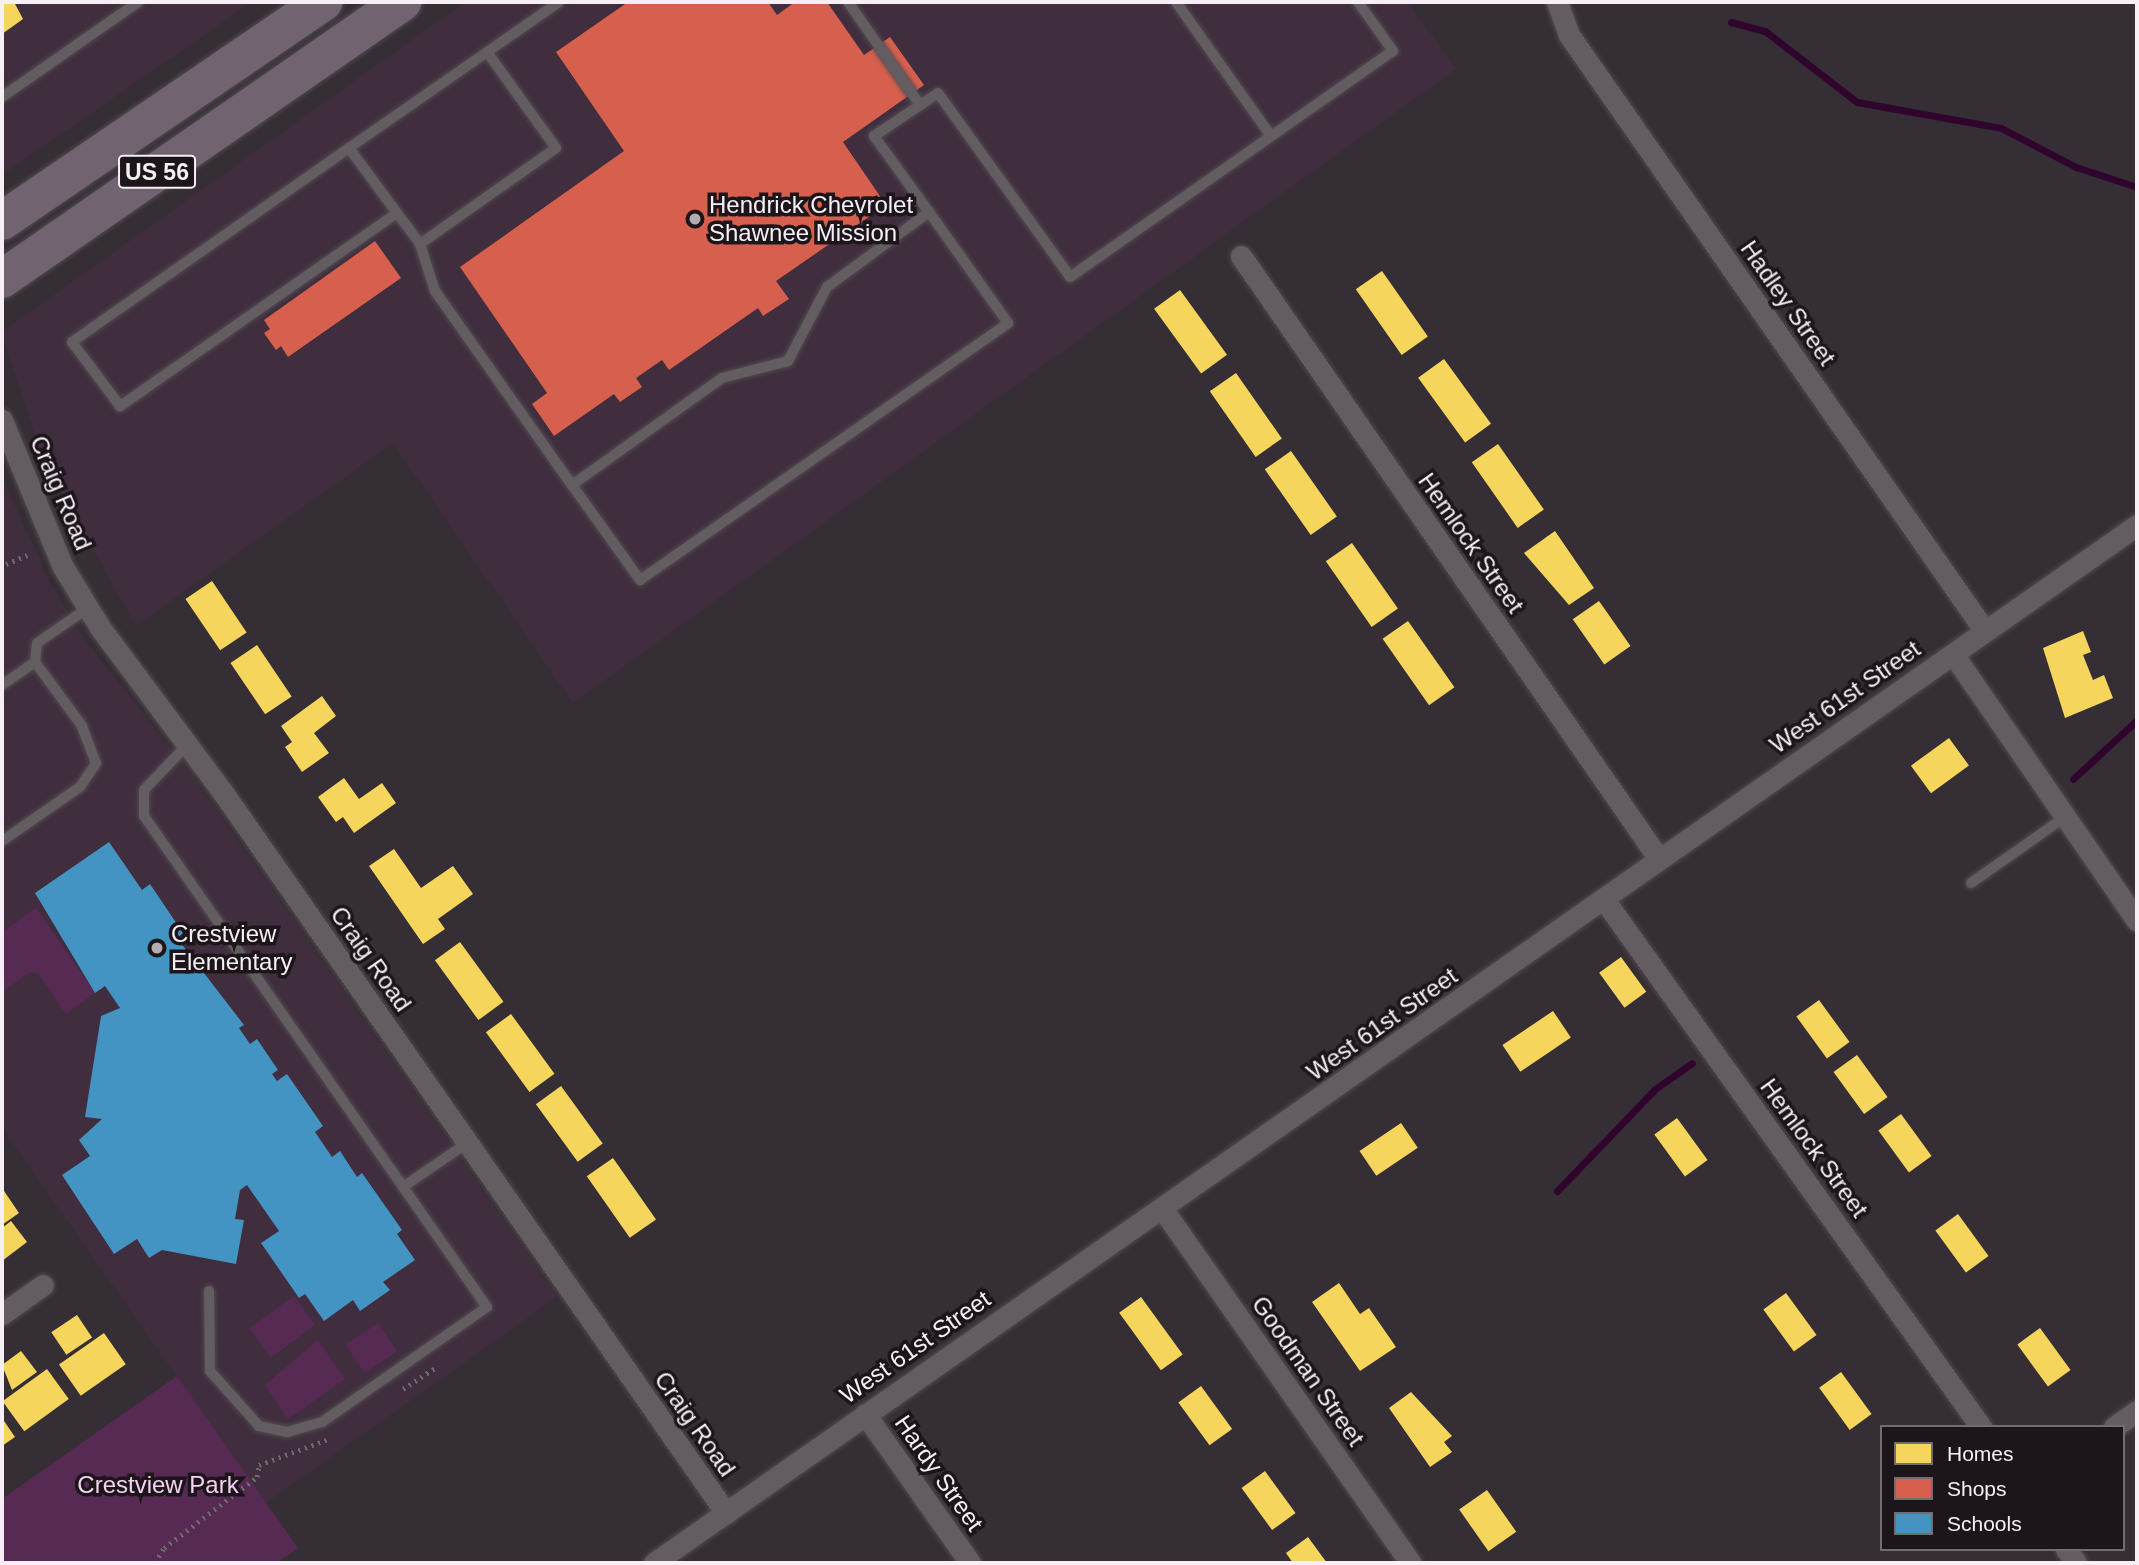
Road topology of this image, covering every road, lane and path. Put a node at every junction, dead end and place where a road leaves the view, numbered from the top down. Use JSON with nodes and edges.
{"nodes":[{"id":1,"x":138,"y":2,"type":"edge"},
{"id":2,"x":402,"y":2,"type":"edge"},
{"id":3,"x":559,"y":2,"type":"edge"},
{"id":4,"x":848,"y":2,"type":"edge"},
{"id":5,"x":1176,"y":2,"type":"edge"},
{"id":6,"x":1358,"y":2,"type":"edge"},
{"id":7,"x":1557,"y":2,"type":"edge"},
{"id":8,"x":312,"y":5,"type":"edge"},
{"id":9,"x":487,"y":52,"type":"junction"},
{"id":10,"x":2,"y":97,"type":"edge"},
{"id":11,"x":920,"y":105,"type":"junction"},
{"id":12,"x":1271,"y":136,"type":"junction"},
{"id":13,"x":349,"y":148,"type":"junction"},
{"id":14,"x":929,"y":212,"type":"junction"},
{"id":15,"x":397,"y":213,"type":"junction"},
{"id":16,"x":2,"y":221,"type":"edge"},
{"id":17,"x":420,"y":244,"type":"junction"},
{"id":18,"x":1241,"y":256,"type":"dead end"},
{"id":19,"x":2,"y":279,"type":"edge"},
{"id":20,"x":2,"y":420,"type":"edge"},
{"id":21,"x":572,"y":485,"type":"junction"},
{"id":22,"x":2137,"y":525,"type":"edge"},
{"id":23,"x":27,"y":555,"type":"dead end"},
{"id":24,"x":6,"y":564,"type":"dead end"},
{"id":25,"x":88,"y":608,"type":"junction"},
{"id":26,"x":1985,"y":631,"type":"junction"},
{"id":27,"x":1953,"y":654,"type":"junction"},
{"id":28,"x":35,"y":662,"type":"junction"},
{"id":29,"x":2,"y":685,"type":"edge"},
{"id":30,"x":187,"y":745,"type":"junction"},
{"id":31,"x":2065,"y":817,"type":"junction"},
{"id":32,"x":2,"y":841,"type":"edge"},
{"id":33,"x":1659,"y":859,"type":"junction"},
{"id":34,"x":1971,"y":883,"type":"dead end"},
{"id":35,"x":1605,"y":901,"type":"junction"},
{"id":36,"x":2137,"y":921,"type":"edge"},
{"id":37,"x":467,"y":1143,"type":"junction"},
{"id":38,"x":402,"y":1187,"type":"junction"},
{"id":39,"x":1162,"y":1208,"type":"junction"},
{"id":40,"x":43,"y":1285,"type":"dead end"},
{"id":41,"x":209,"y":1292,"type":"dead end"},
{"id":42,"x":2,"y":1314,"type":"edge"},
{"id":43,"x":438,"y":1366,"type":"dead end"},
{"id":44,"x":391,"y":1397,"type":"dead end"},
{"id":45,"x":2137,"y":1410,"type":"edge"},
{"id":46,"x":865,"y":1414,"type":"junction"},
{"id":47,"x":1980,"y":1425,"type":"edge"},
{"id":48,"x":2117,"y":1425,"type":"edge"},
{"id":49,"x":333,"y":1436,"type":"dead end"},
{"id":50,"x":726,"y":1513,"type":"junction"},
{"id":51,"x":155,"y":1563,"type":"edge"},
{"id":52,"x":654,"y":1563,"type":"edge"},
{"id":53,"x":970,"y":1563,"type":"edge"},
{"id":54,"x":1411,"y":1563,"type":"edge"}],
"edges":[{"from":1,"to":10,"type":"lane"},
{"from":2,"to":19,"type":"highway","number":"US 56"},
{"from":3,"to":9,"type":"lane"},
{"from":4,"to":11,"type":"lane"},
{"from":5,"to":12,"type":"lane"},
{"from":6,"to":12,"type":"lane"},
{"from":7,"to":26,"type":"street","name":"Hadley Street"},
{"from":8,"to":16,"type":"highway","number":"US 56"},
{"from":9,"to":13,"type":"lane"},
{"from":9,"to":17,"type":"lane"},
{"from":11,"to":12,"type":"lane"},
{"from":11,"to":14,"type":"lane"},
{"from":13,"to":15,"type":"lane"},
{"from":13,"to":15,"type":"lane"},
{"from":14,"to":21,"type":"lane"},
{"from":14,"to":21,"type":"lane"},
{"from":15,"to":17,"type":"lane"},
{"from":17,"to":21,"type":"lane"},
{"from":18,"to":33,"type":"street","name":"Hemlock Street"},
{"from":20,"to":25,"type":"street","name":"Craig Road"},
{"from":22,"to":26,"type":"street","name":"West 61st Street"},
{"from":23,"to":24,"type":"path"},
{"from":25,"to":28,"type":"lane"},
{"from":25,"to":30,"type":"street","name":"Craig Road"},
{"from":26,"to":27,"type":"street","name":"West 61st Street"},
{"from":27,"to":31,"type":"street"},
{"from":27,"to":33,"type":"street","name":"West 61st Street"},
{"from":28,"to":29,"type":"lane"},
{"from":28,"to":32,"type":"lane"},
{"from":30,"to":37,"type":"street","name":"Craig Road"},
{"from":30,"to":38,"type":"lane"},
{"from":31,"to":34,"type":"lane"},
{"from":31,"to":36,"type":"street"},
{"from":33,"to":35,"type":"street","name":"West 61st Street"},
{"from":35,"to":39,"type":"street","name":"West 61st Street"},
{"from":35,"to":47,"type":"street","name":"Hemlock Street"},
{"from":37,"to":38,"type":"lane"},
{"from":37,"to":50,"type":"street","name":"Craig Road"},
{"from":38,"to":41,"type":"lane"},
{"from":39,"to":46,"type":"street","name":"West 61st Street"},
{"from":39,"to":54,"type":"street","name":"Goodman Street"},
{"from":40,"to":42,"type":"street"},
{"from":43,"to":44,"type":"path"},
{"from":45,"to":48,"type":"street"},
{"from":46,"to":50,"type":"street","name":"West 61st Street"},
{"from":46,"to":53,"type":"street","name":"Hardy Street"},
{"from":49,"to":51,"type":"path"},
{"from":50,"to":52,"type":"street","name":"West 61st Street"}]}
